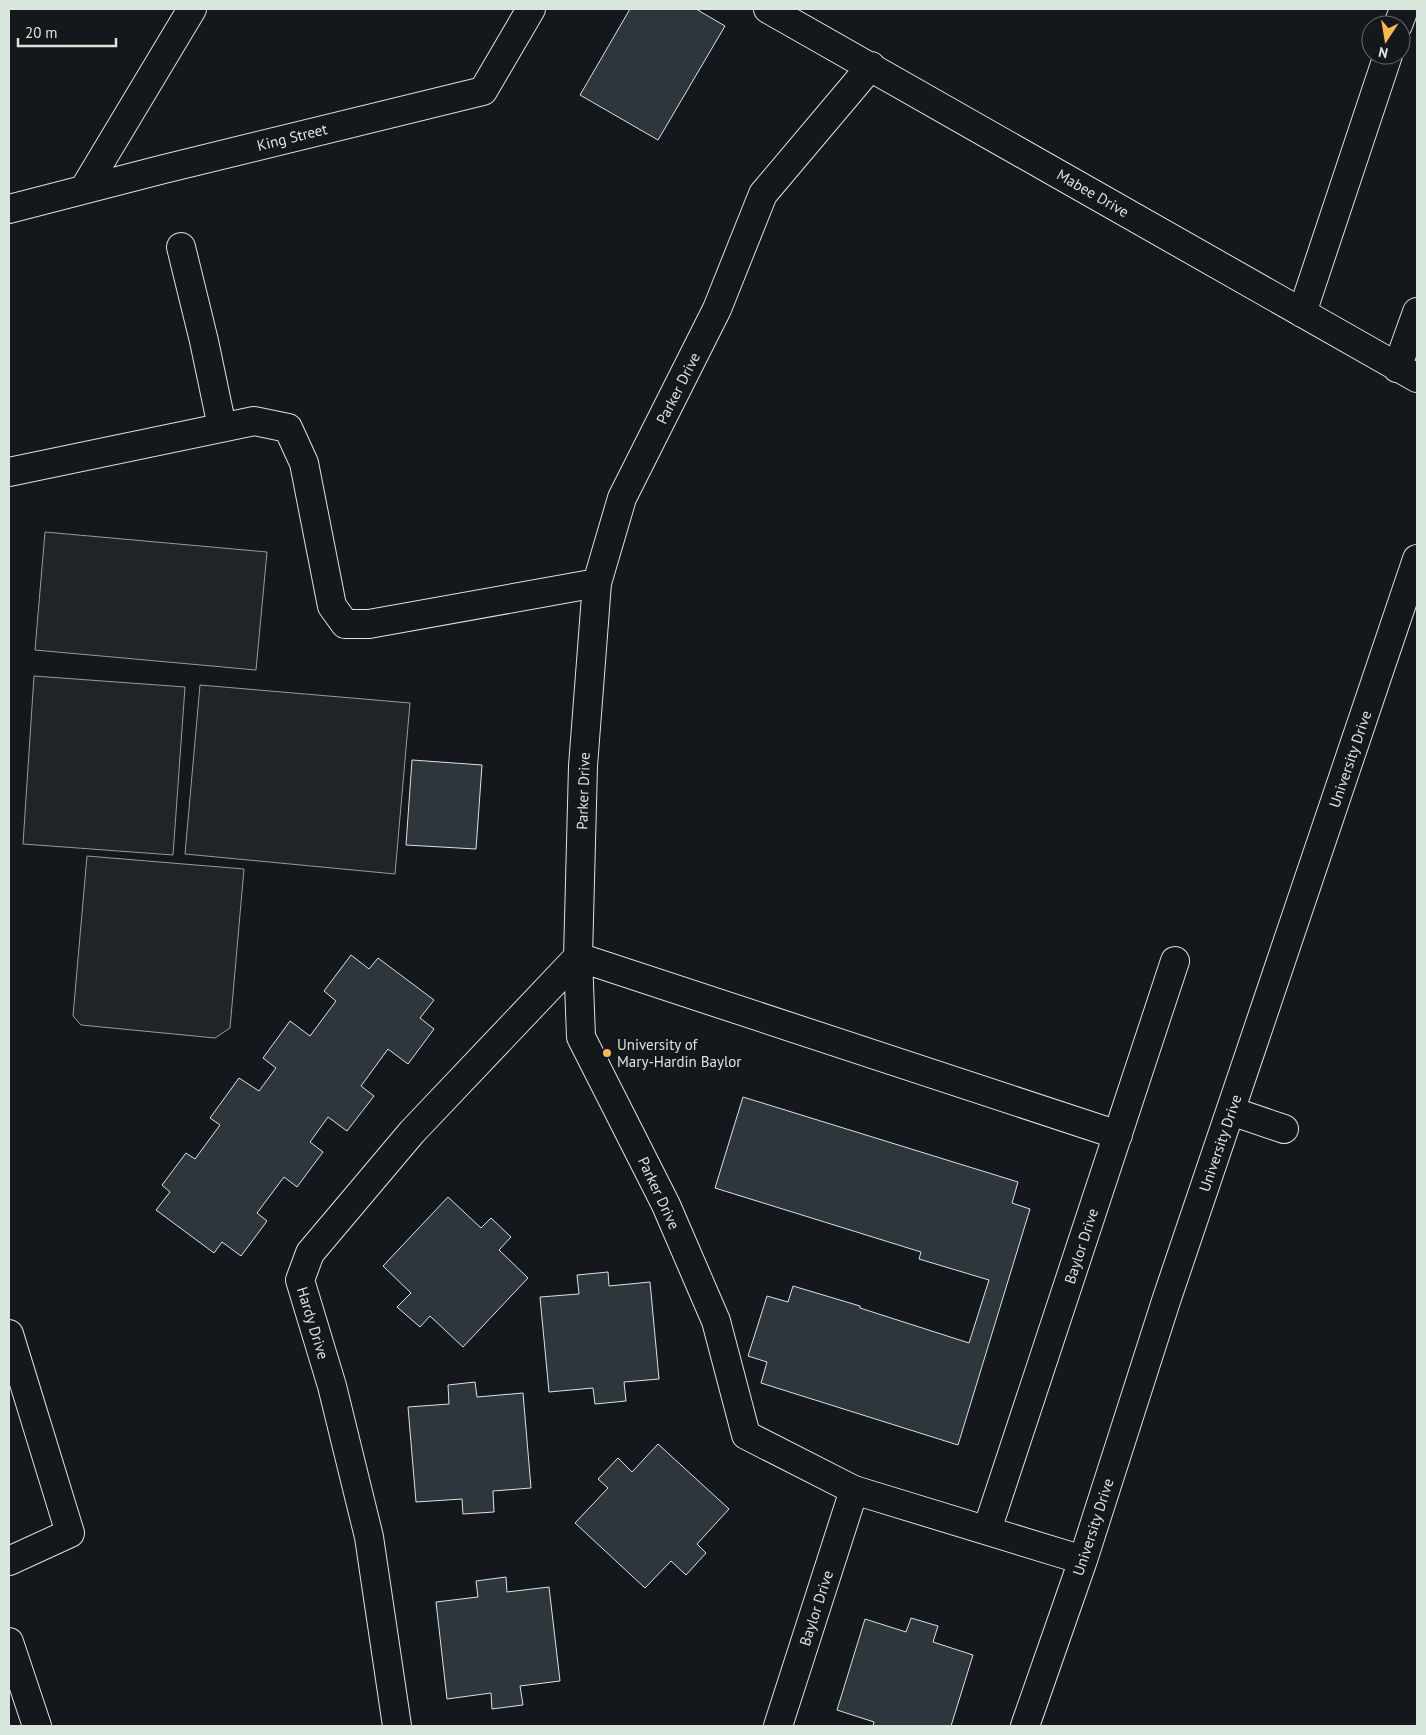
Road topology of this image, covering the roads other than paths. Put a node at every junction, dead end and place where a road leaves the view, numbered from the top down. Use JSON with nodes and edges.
{"nodes":[{"id":1,"x":192,"y":9,"type":"edge"},
{"id":2,"x":530,"y":9,"type":"edge"},
{"id":3,"x":768,"y":9,"type":"edge"},
{"id":4,"x":1385,"y":65,"type":"edge"},
{"id":5,"x":870,"y":66,"type":"junction"},
{"id":6,"x":84,"y":189,"type":"junction"},
{"id":7,"x":9,"y":209,"type":"edge"},
{"id":8,"x":181,"y":247,"type":"dead end"},
{"id":9,"x":1417,"y":312,"type":"edge"},
{"id":10,"x":1302,"y":313,"type":"junction"},
{"id":11,"x":1407,"y":373,"type":"edge"},
{"id":12,"x":222,"y":427,"type":"junction"},
{"id":13,"x":9,"y":472,"type":"edge"},
{"id":14,"x":1417,"y":560,"type":"edge"},
{"id":15,"x":597,"y":583,"type":"junction"},
{"id":16,"x":578,"y":957,"type":"junction"},
{"id":17,"x":1175,"y":961,"type":"dead end"},
{"id":18,"x":1231,"y":1111,"type":"junction"},
{"id":19,"x":1284,"y":1129,"type":"dead end"},
{"id":20,"x":1118,"y":1135,"type":"junction"},
{"id":21,"x":9,"y":1334,"type":"edge"},
{"id":22,"x":854,"y":1490,"type":"junction"},
{"id":23,"x":986,"y":1530,"type":"junction"},
{"id":24,"x":1083,"y":1560,"type":"junction"},
{"id":25,"x":9,"y":1561,"type":"edge"},
{"id":26,"x":9,"y":1642,"type":"edge"},
{"id":27,"x":36,"y":1726,"type":"edge"},
{"id":28,"x":397,"y":1726,"type":"edge"},
{"id":29,"x":778,"y":1726,"type":"edge"},
{"id":30,"x":1025,"y":1726,"type":"edge"}],
"edges":[{"from":1,"to":6,"type":"street"},
{"from":2,"to":6,"type":"street","name":"King Street"},
{"from":3,"to":5,"type":"street","name":"Mabee Drive"},
{"from":4,"to":10,"type":"street"},
{"from":5,"to":10,"type":"street","name":"Mabee Drive"},
{"from":5,"to":15,"type":"street","name":"Parker Drive"},
{"from":6,"to":7,"type":"street","name":"King Street"},
{"from":8,"to":12,"type":"street"},
{"from":9,"to":11,"type":"street"},
{"from":10,"to":11,"type":"street","name":"Mabee Drive"},
{"from":12,"to":13,"type":"street"},
{"from":12,"to":15,"type":"street"},
{"from":14,"to":18,"type":"street","name":"University Drive"},
{"from":15,"to":16,"type":"street","name":"Parker Drive"},
{"from":16,"to":20,"type":"street"},
{"from":16,"to":22,"type":"street","name":"Parker Drive"},
{"from":16,"to":28,"type":"street","name":"Hardy Drive"},
{"from":17,"to":20,"type":"street","name":"Baylor Drive"},
{"from":18,"to":19,"type":"street"},
{"from":18,"to":24,"type":"street","name":"University Drive"},
{"from":20,"to":23,"type":"street","name":"Baylor Drive"},
{"from":21,"to":25,"type":"street"},
{"from":22,"to":23,"type":"street","name":"Parker Drive"},
{"from":22,"to":29,"type":"street","name":"Baylor Drive"},
{"from":23,"to":24,"type":"street","name":"Parker Drive"},
{"from":24,"to":30,"type":"street","name":"University Drive"},
{"from":26,"to":27,"type":"street"}]}
